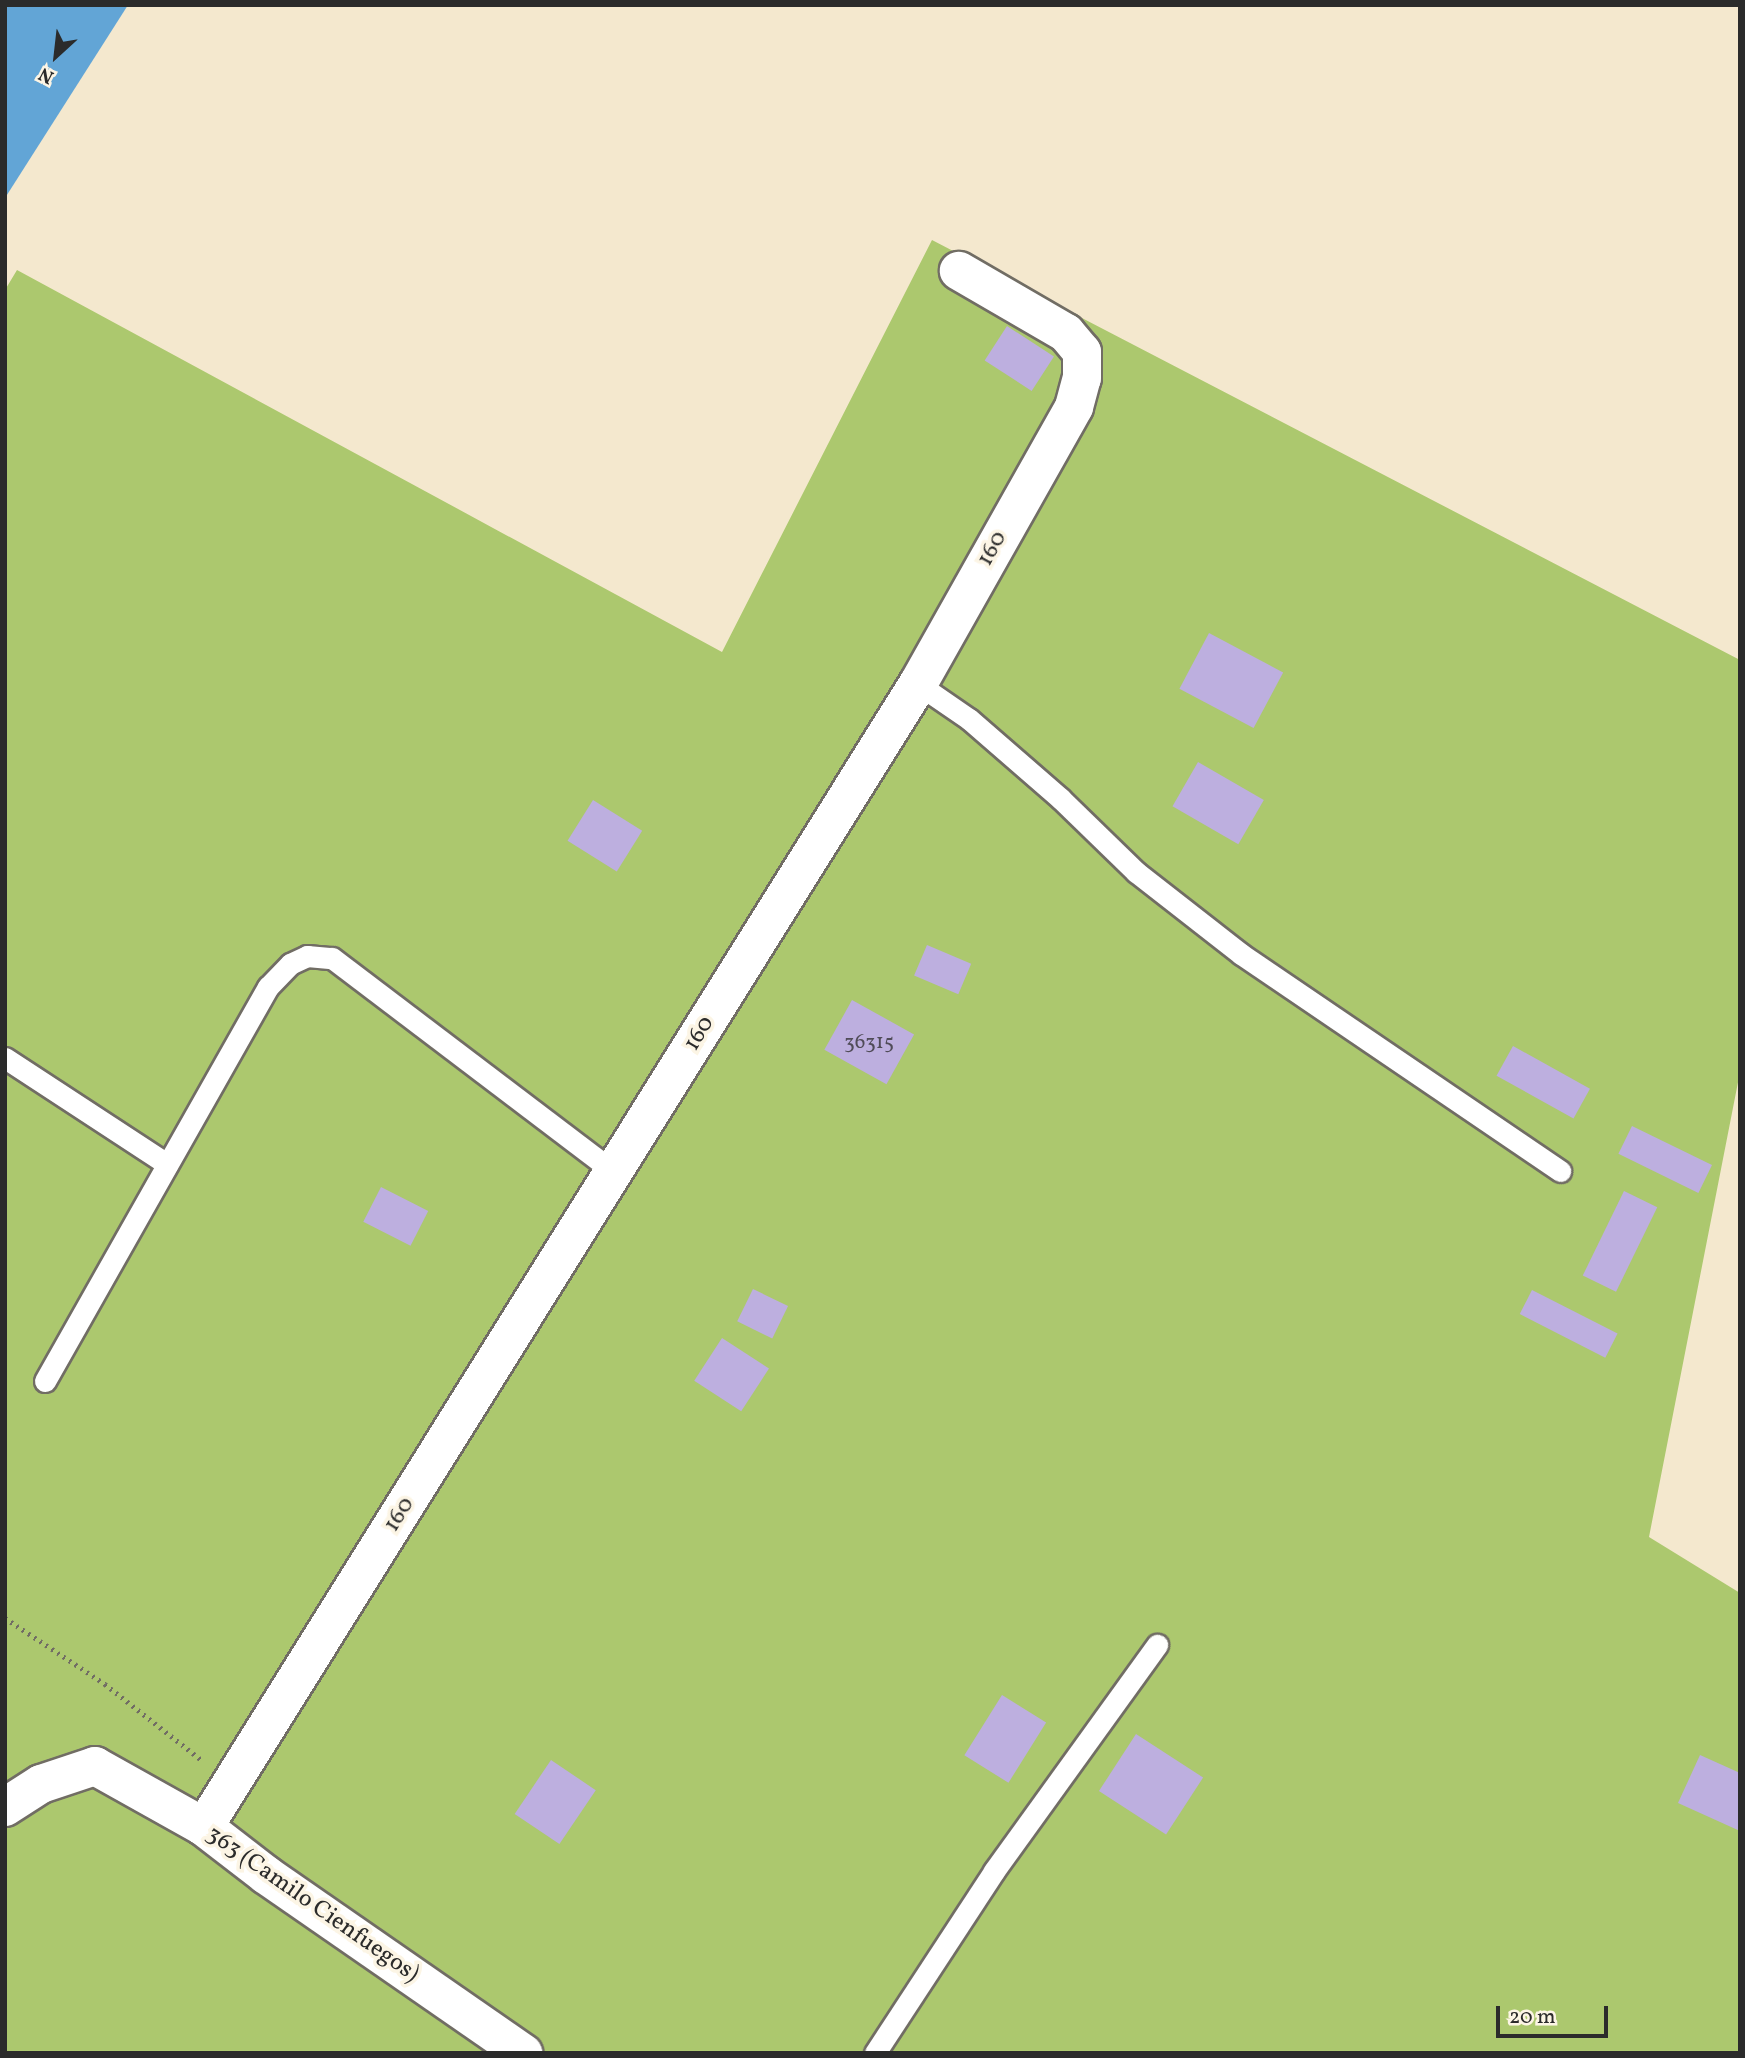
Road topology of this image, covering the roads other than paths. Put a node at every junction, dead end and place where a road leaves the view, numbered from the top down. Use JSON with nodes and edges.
{"nodes":[{"id":1,"x":959,"y":271,"type":"dead end"},
{"id":2,"x":918,"y":684,"type":"junction"},
{"id":3,"x":5,"y":1058,"type":"edge"},
{"id":4,"x":167,"y":1164,"type":"junction"},
{"id":5,"x":1560,"y":1171,"type":"dead end"},
{"id":6,"x":615,"y":1173,"type":"junction"},
{"id":7,"x":45,"y":1381,"type":"dead end"},
{"id":8,"x":1157,"y":1645,"type":"dead end"},
{"id":9,"x":5,"y":1807,"type":"edge"},
{"id":10,"x":204,"y":1827,"type":"junction"},
{"id":11,"x":523,"y":2053,"type":"edge"},
{"id":12,"x":875,"y":2053,"type":"edge"}],
"edges":[{"from":1,"to":2,"type":"street","name":"160"},
{"from":2,"to":5,"type":"lane"},
{"from":2,"to":6,"type":"street","name":"160"},
{"from":3,"to":4,"type":"lane"},
{"from":4,"to":6,"type":"lane"},
{"from":4,"to":7,"type":"lane"},
{"from":6,"to":10,"type":"street","name":"160"},
{"from":8,"to":12,"type":"lane"},
{"from":9,"to":10,"type":"street","name":"363 (Camilo Cienfuegos)"},
{"from":10,"to":11,"type":"street","name":"363 (Camilo Cienfuegos)"}]}
